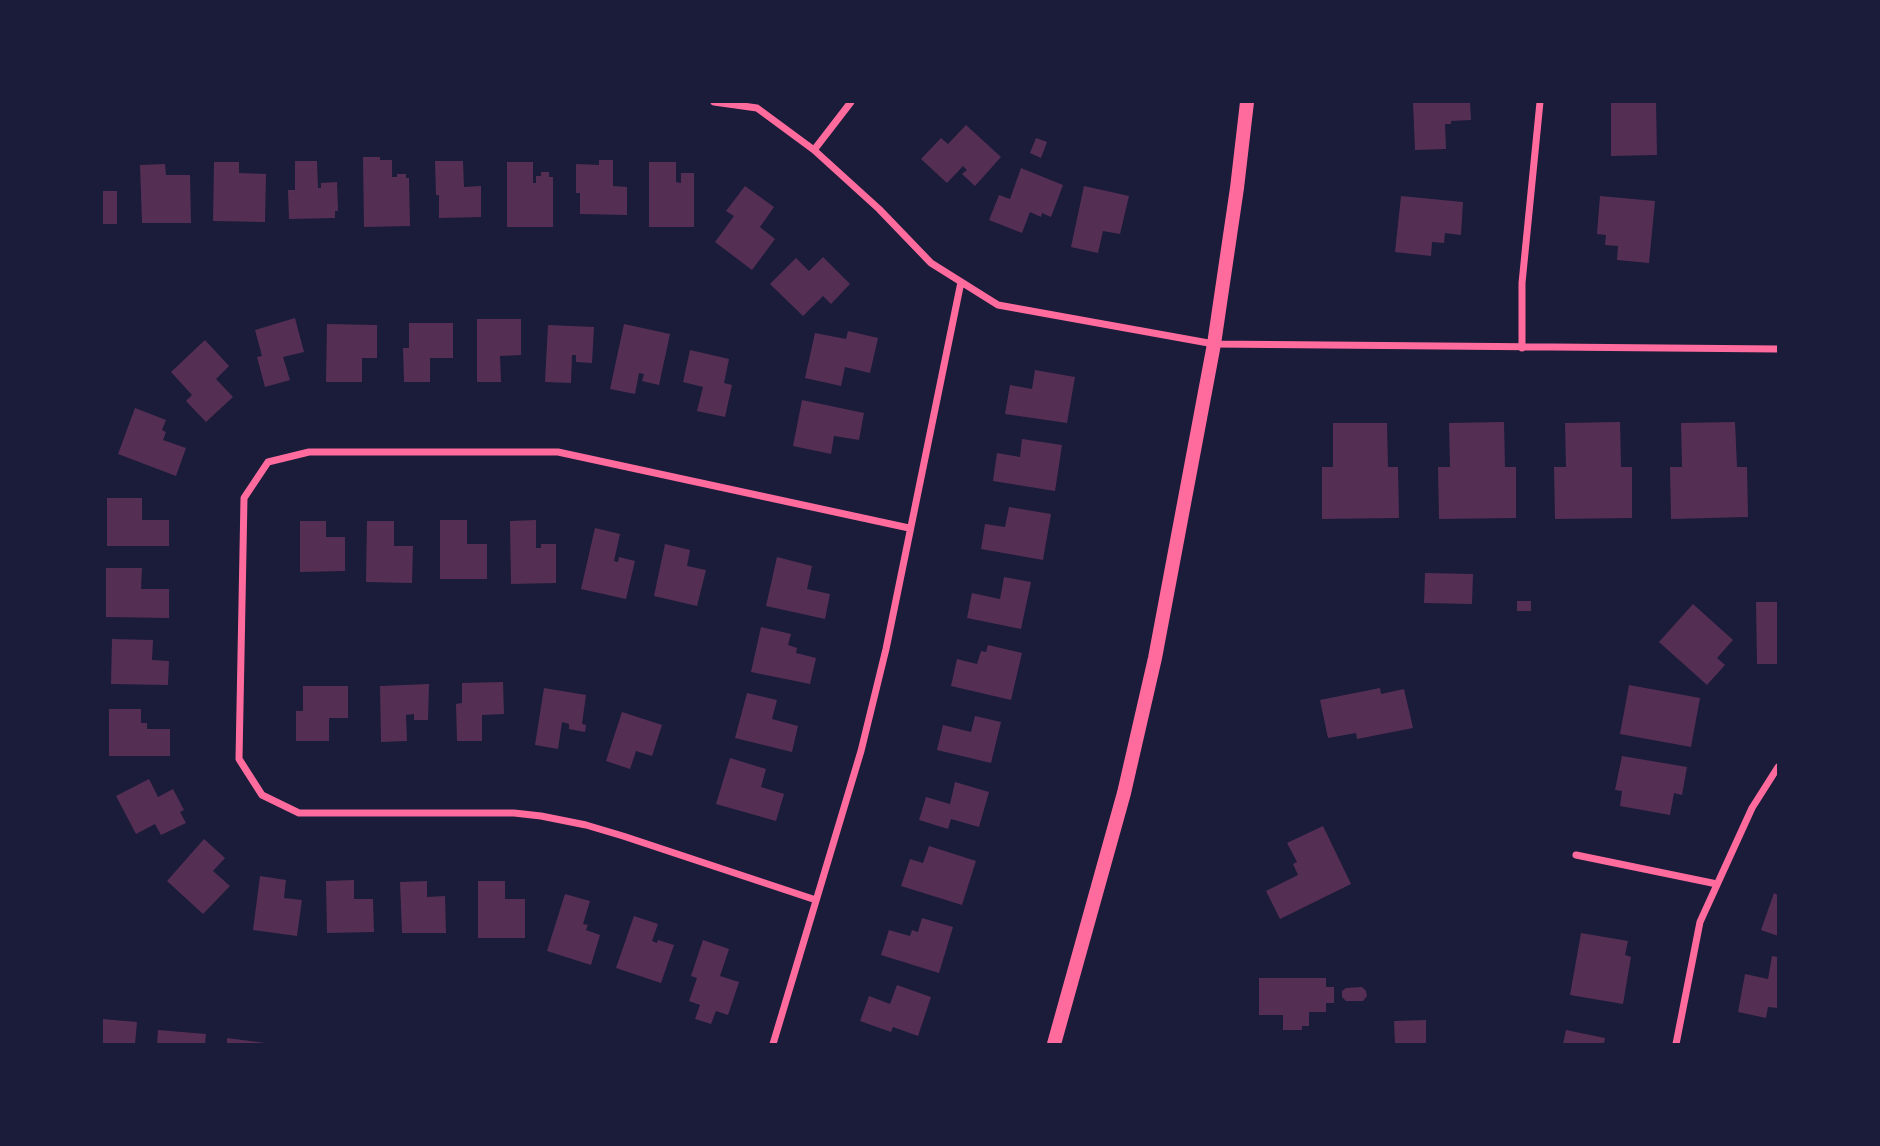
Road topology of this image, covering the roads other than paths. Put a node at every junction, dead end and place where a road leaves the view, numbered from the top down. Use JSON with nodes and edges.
{"nodes":[{"id":1,"x":714,"y":102,"type":"edge"},
{"id":2,"x":850,"y":102,"type":"edge"},
{"id":3,"x":1247,"y":102,"type":"edge"},
{"id":4,"x":1540,"y":102,"type":"edge"},
{"id":5,"x":814,"y":150,"type":"junction"},
{"id":6,"x":961,"y":282,"type":"junction"},
{"id":7,"x":1214,"y":344,"type":"junction"},
{"id":8,"x":1522,"y":348,"type":"junction"},
{"id":9,"x":1779,"y":349,"type":"edge"},
{"id":10,"x":909,"y":528,"type":"junction"},
{"id":11,"x":1779,"y":767,"type":"edge"},
{"id":12,"x":1576,"y":855,"type":"dead end"},
{"id":13,"x":1717,"y":884,"type":"junction"},
{"id":14,"x":816,"y":900,"type":"junction"},
{"id":15,"x":773,"y":1045,"type":"edge"},
{"id":16,"x":1055,"y":1045,"type":"edge"},
{"id":17,"x":1676,"y":1045,"type":"edge"}],
"edges":[{"from":1,"to":5,"type":"street"},
{"from":2,"to":5,"type":"street"},
{"from":3,"to":7,"type":"main road"},
{"from":4,"to":8,"type":"street"},
{"from":5,"to":6,"type":"street"},
{"from":6,"to":7,"type":"street"},
{"from":6,"to":10,"type":"street"},
{"from":7,"to":8,"type":"street"},
{"from":7,"to":16,"type":"main road"},
{"from":8,"to":9,"type":"street"},
{"from":10,"to":14,"type":"street"},
{"from":10,"to":14,"type":"street"},
{"from":11,"to":13,"type":"street"},
{"from":12,"to":13,"type":"street"},
{"from":13,"to":17,"type":"street"},
{"from":14,"to":15,"type":"street"}]}
